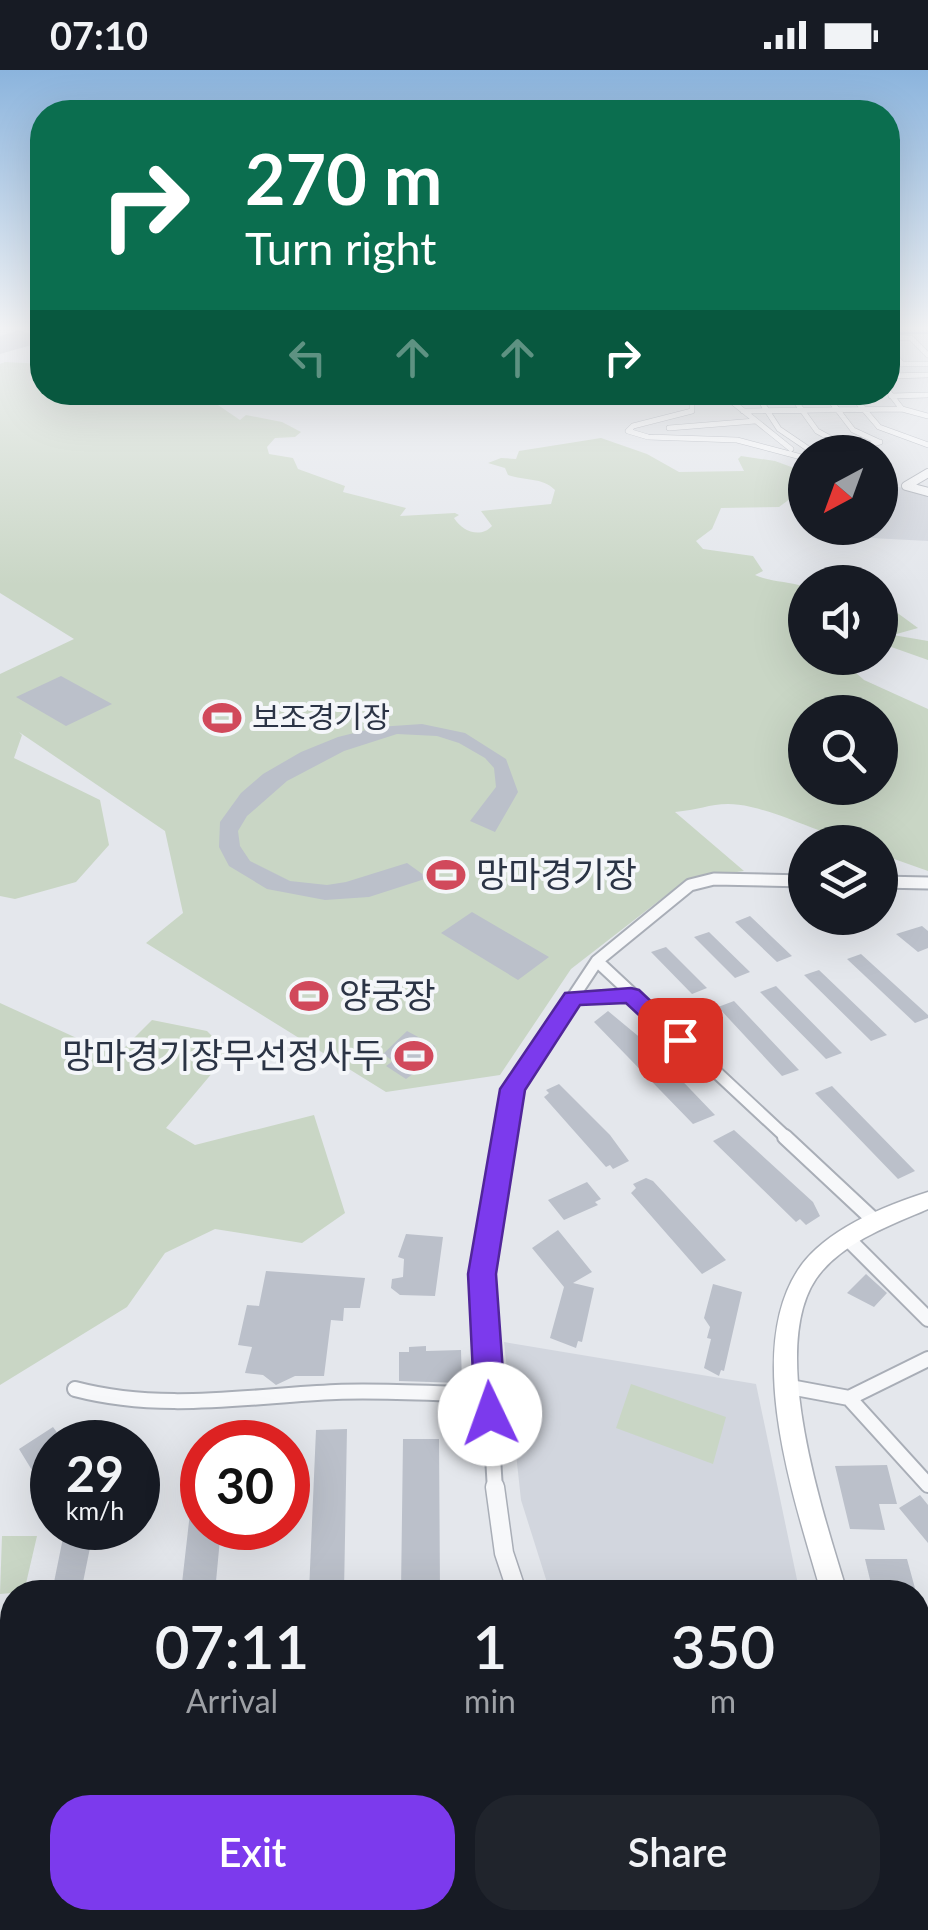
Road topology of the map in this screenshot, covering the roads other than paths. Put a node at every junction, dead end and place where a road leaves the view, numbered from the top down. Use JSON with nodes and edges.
{"nodes":[{"id":1,"x":689,"y":412,"type":"edge"},
{"id":2,"x":745,"y":412,"type":"edge"},
{"id":3,"x":767,"y":412,"type":"edge"},
{"id":4,"x":802,"y":412,"type":"edge"},
{"id":5,"x":838,"y":412,"type":"edge"},
{"id":6,"x":864,"y":412,"type":"edge"},
{"id":7,"x":755,"y":422,"type":"junction"},
{"id":8,"x":669,"y":428,"type":"dead end"},
{"id":9,"x":824,"y":435,"type":"edge"},
{"id":10,"x":864,"y":435,"type":"edge"},
{"id":11,"x":899,"y":436,"type":"joint"},
{"id":12,"x":788,"y":437,"type":"edge"},
{"id":13,"x":784,"y":444,"type":"junction"},
{"id":14,"x":928,"y":445,"type":"edge"},
{"id":15,"x":770,"y":447,"type":"junction"},
{"id":16,"x":788,"y":447,"type":"edge"},
{"id":17,"x":788,"y":452,"type":"edge"},
{"id":18,"x":928,"y":472,"type":"edge"},
{"id":19,"x":928,"y":492,"type":"edge"},
{"id":20,"x":788,"y":881,"type":"edge"},
{"id":21,"x":898,"y":882,"type":"edge"},
{"id":22,"x":928,"y":883,"type":"edge"},
{"id":23,"x":597,"y":961,"type":"junction"},
{"id":24,"x":631,"y":996,"type":"junction"},
{"id":25,"x":573,"y":998,"type":"junction"},
{"id":26,"x":928,"y":1200,"type":"edge"},
{"id":27,"x":877,"y":1223,"type":"junction"},
{"id":28,"x":849,"y":1240,"type":"junction"},
{"id":29,"x":928,"y":1319,"type":"edge"},
{"id":30,"x":928,"y":1359,"type":"edge"},
{"id":31,"x":790,"y":1387,"type":"junction"},
{"id":32,"x":75,"y":1390,"type":"dead end"},
{"id":33,"x":490,"y":1395,"type":"junction"},
{"id":34,"x":849,"y":1398,"type":"junction"},
{"id":35,"x":928,"y":1485,"type":"edge"},
{"id":36,"x":512,"y":1580,"type":"edge"},
{"id":37,"x":831,"y":1580,"type":"edge"}],
"edges":[{"from":1,"to":15,"type":"street"},
{"from":2,"to":7,"type":"street"},
{"from":3,"to":12,"type":"street"},
{"from":4,"to":9,"type":"street"},
{"from":5,"to":10,"type":"street"},
{"from":6,"to":11,"type":"street"},
{"from":7,"to":8,"type":"street"},
{"from":7,"to":13,"type":"street"},
{"from":11,"to":14,"type":"street"},
{"from":13,"to":15,"type":"street"},
{"from":13,"to":16,"type":"street"},
{"from":15,"to":17,"type":"street"},
{"from":18,"to":19,"type":"street"},
{"from":20,"to":23,"type":"street"},
{"from":21,"to":22,"type":"street"},
{"from":23,"to":24,"type":"street"},
{"from":23,"to":25,"type":"street"},
{"from":24,"to":25,"type":"street"},
{"from":24,"to":27,"type":"street"},
{"from":25,"to":33,"type":"street"},
{"from":26,"to":27,"type":"street"},
{"from":27,"to":28,"type":"street"},
{"from":28,"to":29,"type":"street"},
{"from":28,"to":31,"type":"street"},
{"from":30,"to":34,"type":"street"},
{"from":31,"to":34,"type":"street"},
{"from":31,"to":37,"type":"street"},
{"from":32,"to":33,"type":"street"},
{"from":33,"to":36,"type":"street"},
{"from":34,"to":35,"type":"street"}]}
